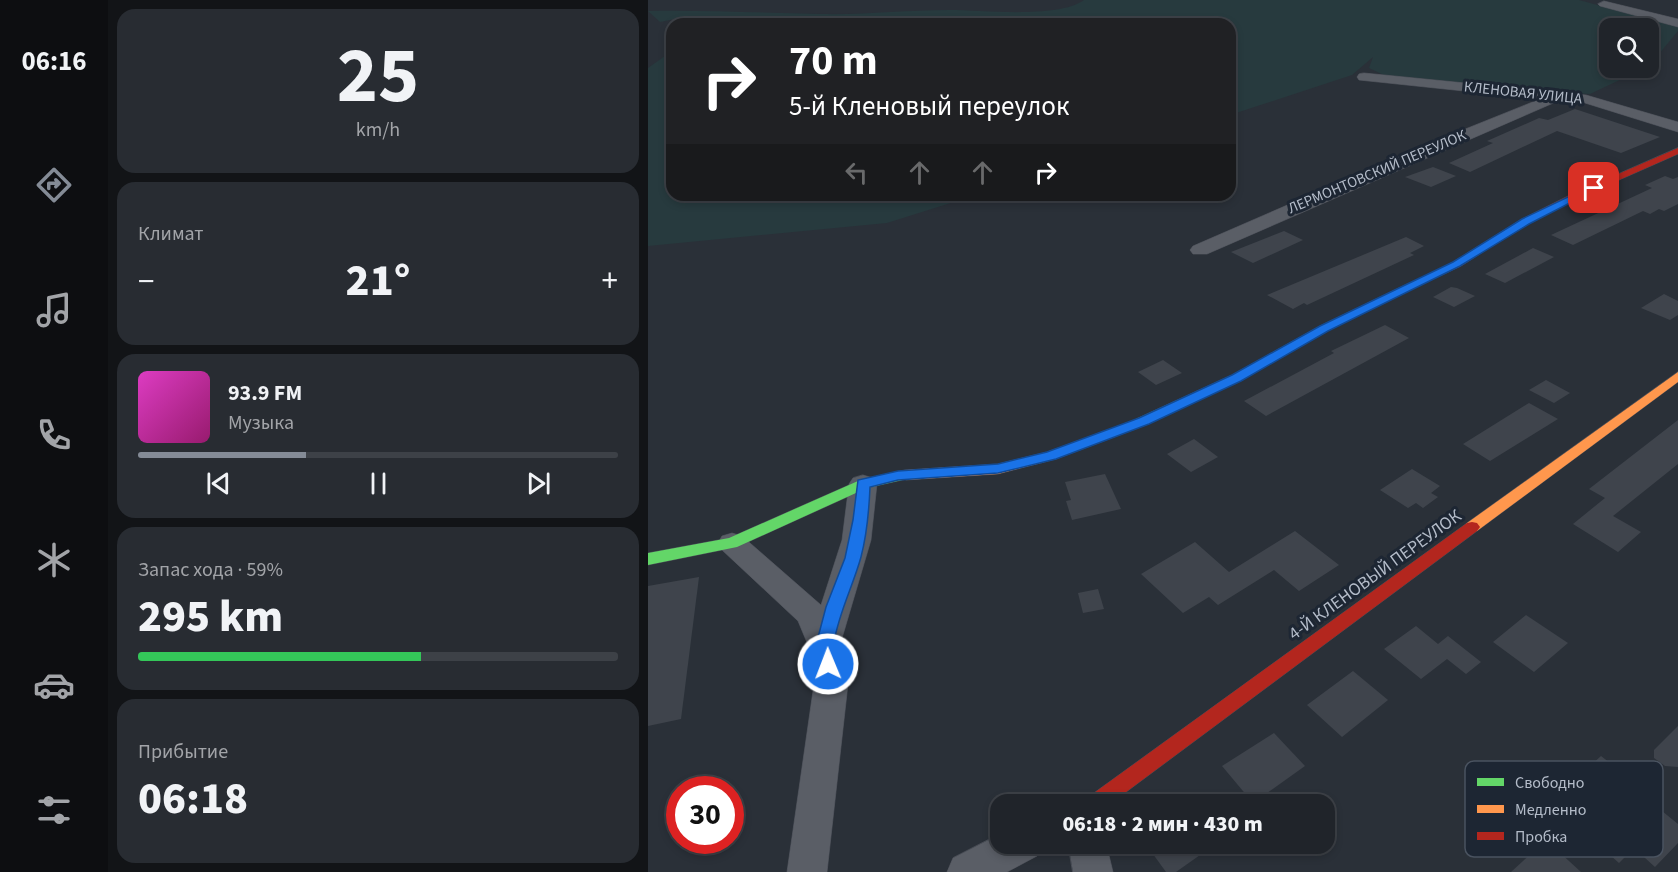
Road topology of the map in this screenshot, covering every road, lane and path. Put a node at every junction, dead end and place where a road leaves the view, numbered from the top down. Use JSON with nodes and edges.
{"nodes":[{"id":1,"x":1608,"y":2,"type":"edge"},
{"id":2,"x":1678,"y":23,"type":"edge"},
{"id":3,"x":1364,"y":76,"type":"dead end"},
{"id":4,"x":1555,"y":96,"type":"junction"},
{"id":5,"x":1678,"y":127,"type":"edge"},
{"id":6,"x":1678,"y":151,"type":"edge"},
{"id":7,"x":1200,"y":249,"type":"dead end"},
{"id":8,"x":1678,"y":376,"type":"edge"},
{"id":9,"x":863,"y":484,"type":"junction"},
{"id":10,"x":732,"y":543,"type":"junction"},
{"id":11,"x":648,"y":559,"type":"edge"},
{"id":12,"x":824,"y":645,"type":"junction"},
{"id":13,"x":1108,"y":794,"type":"edge"},
{"id":14,"x":1002,"y":854,"type":"edge"},
{"id":15,"x":1089,"y":854,"type":"edge"},
{"id":16,"x":807,"y":872,"type":"edge"},
{"id":17,"x":967,"y":872,"type":"edge"},
{"id":18,"x":1093,"y":872,"type":"edge"}],
"edges":[{"from":1,"to":2,"type":"street"},
{"from":3,"to":4,"type":"street","name":"КЛЕНОВАЯ УЛИЦА"},
{"from":4,"to":5,"type":"street","name":"КЛЕНОВАЯ УЛИЦА"},
{"from":4,"to":7,"type":"street","name":"ЛЕРМОНТОВСКИЙ ПЕРЕУЛОК"},
{"from":6,"to":9,"type":"street"},
{"from":8,"to":13,"type":"street","name":"4-Й КЛЕНОВЫЙ ПЕРЕУЛОК"},
{"from":9,"to":10,"type":"street"},
{"from":9,"to":12,"type":"street"},
{"from":10,"to":11,"type":"street"},
{"from":10,"to":12,"type":"street"},
{"from":12,"to":16,"type":"street"},
{"from":14,"to":17,"type":"street"},
{"from":15,"to":18,"type":"street"}]}
